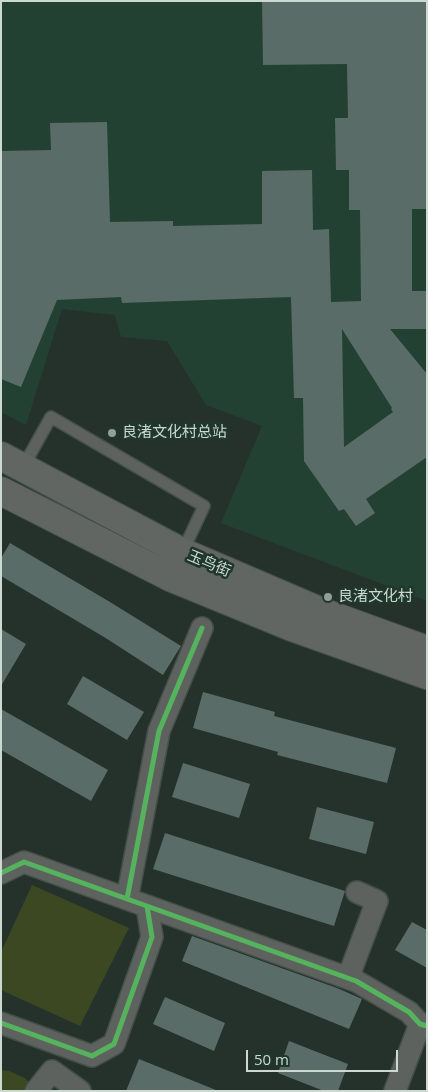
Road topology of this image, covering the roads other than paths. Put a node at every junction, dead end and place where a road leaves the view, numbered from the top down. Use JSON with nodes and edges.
{"nodes":[{"id":1,"x":12,"y":462,"type":"edge"},
{"id":2,"x":1,"y":491,"type":"edge"},
{"id":3,"x":176,"y":564,"type":"junction"},
{"id":4,"x":202,"y":628,"type":"dead end"},
{"id":5,"x":427,"y":650,"type":"edge"},
{"id":6,"x":427,"y":675,"type":"edge"},
{"id":7,"x":1,"y":873,"type":"edge"},
{"id":8,"x":357,"y":892,"type":"dead end"},
{"id":9,"x":127,"y":899,"type":"junction"},
{"id":10,"x":147,"y":906,"type":"junction"},
{"id":11,"x":348,"y":978,"type":"junction"},
{"id":12,"x":1,"y":1023,"type":"edge"},
{"id":13,"x":423,"y":1025,"type":"edge"},
{"id":14,"x":36,"y":1091,"type":"edge"},
{"id":15,"x":80,"y":1091,"type":"edge"},
{"id":16,"x":396,"y":1091,"type":"edge"}],
"edges":[{"from":1,"to":3,"type":"main road","name":"玉鸟街"},
{"from":1,"to":3,"type":"lane"},
{"from":2,"to":3,"type":"main road","name":"玉鸟街"},
{"from":3,"to":5,"type":"main road","name":"玉鸟街"},
{"from":3,"to":6,"type":"main road","name":"玉鸟街"},
{"from":4,"to":9,"type":"street"},
{"from":7,"to":9,"type":"street"},
{"from":8,"to":11,"type":"street"},
{"from":9,"to":10,"type":"street"},
{"from":10,"to":11,"type":"street"},
{"from":10,"to":12,"type":"street"},
{"from":11,"to":13,"type":"street"},
{"from":13,"to":16,"type":"street"},
{"from":14,"to":15,"type":"street"}]}
